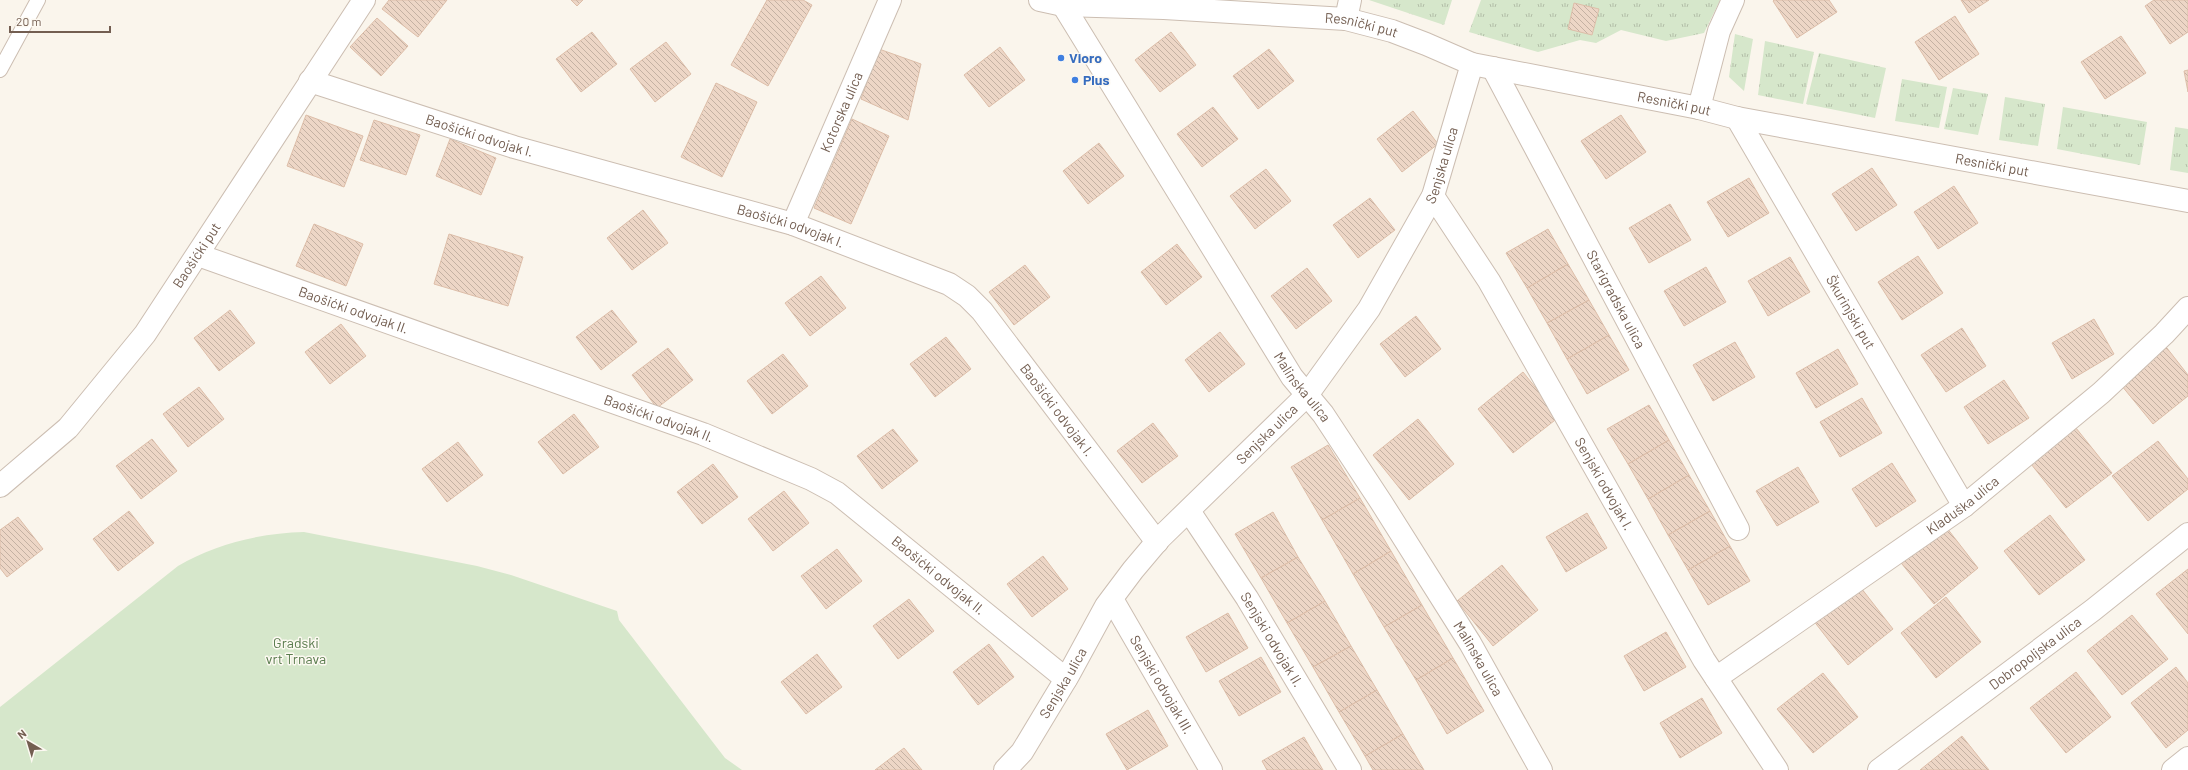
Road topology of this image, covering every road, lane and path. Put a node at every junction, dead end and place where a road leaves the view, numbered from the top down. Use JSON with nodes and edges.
{"nodes":[{"id":1,"x":38,"y":0,"type":"edge"},
{"id":2,"x":364,"y":0,"type":"edge"},
{"id":3,"x":890,"y":0,"type":"edge"},
{"id":4,"x":1040,"y":0,"type":"edge"},
{"id":5,"x":1733,"y":0,"type":"edge"},
{"id":6,"x":1063,"y":4,"type":"junction"},
{"id":7,"x":1166,"y":4,"type":"edge"},
{"id":8,"x":1348,"y":10,"type":"edge"},
{"id":9,"x":1483,"y":66,"type":"junction"},
{"id":10,"x":0,"y":70,"type":"edge"},
{"id":11,"x":310,"y":81,"type":"junction"},
{"id":12,"x":1699,"y":108,"type":"junction"},
{"id":13,"x":1737,"y":118,"type":"junction"},
{"id":14,"x":1434,"y":196,"type":"junction"},
{"id":15,"x":2188,"y":201,"type":"edge"},
{"id":16,"x":793,"y":224,"type":"junction"},
{"id":17,"x":198,"y":255,"type":"junction"},
{"id":18,"x":2188,"y":308,"type":"edge"},
{"id":19,"x":1307,"y":395,"type":"junction"},
{"id":20,"x":0,"y":486,"type":"edge"},
{"id":21,"x":1964,"y":506,"type":"junction"},
{"id":22,"x":1189,"y":511,"type":"junction"},
{"id":23,"x":1738,"y":529,"type":"dead end"},
{"id":24,"x":2188,"y":534,"type":"edge"},
{"id":25,"x":1157,"y":542,"type":"junction"},
{"id":26,"x":1112,"y":599,"type":"junction"},
{"id":27,"x":1716,"y":678,"type":"junction"},
{"id":28,"x":1066,"y":679,"type":"junction"},
{"id":29,"x":2188,"y":758,"type":"edge"},
{"id":30,"x":1005,"y":770,"type":"edge"},
{"id":31,"x":1211,"y":770,"type":"edge"},
{"id":32,"x":1350,"y":770,"type":"edge"},
{"id":33,"x":1541,"y":770,"type":"edge"},
{"id":34,"x":1777,"y":770,"type":"edge"},
{"id":35,"x":1879,"y":770,"type":"edge"},
{"id":36,"x":2173,"y":770,"type":"edge"}],
"edges":[{"from":1,"to":10,"type":"lane"},
{"from":2,"to":11,"type":"street","name":"Baošićki put"},
{"from":3,"to":16,"type":"street","name":"Kotorska ulica"},
{"from":4,"to":6,"type":"street","name":"Resnički put"},
{"from":5,"to":12,"type":"street"},
{"from":6,"to":7,"type":"street","name":"Resnički put"},
{"from":6,"to":19,"type":"street","name":"Malinska ulica"},
{"from":7,"to":8,"type":"street","name":"Resnički put"},
{"from":8,"to":9,"type":"street","name":"Resnički put"},
{"from":9,"to":12,"type":"street","name":"Resnički put"},
{"from":9,"to":14,"type":"street","name":"Senjska ulica"},
{"from":9,"to":23,"type":"street","name":"Starigradska ulica"},
{"from":11,"to":16,"type":"street","name":"Baošićki odvojak I."},
{"from":11,"to":17,"type":"street","name":"Baošićki put"},
{"from":12,"to":13,"type":"street","name":"Resnički put"},
{"from":13,"to":15,"type":"street","name":"Resnički put"},
{"from":13,"to":21,"type":"street","name":"Škurinjski put"},
{"from":14,"to":19,"type":"street","name":"Senjska ulica"},
{"from":14,"to":27,"type":"street","name":"Senjski odvojak I."},
{"from":16,"to":25,"type":"street","name":"Baošićki odvojak I."},
{"from":17,"to":20,"type":"street","name":"Baošićki put"},
{"from":17,"to":28,"type":"street","name":"Baošićki odvojak II."},
{"from":18,"to":21,"type":"street","name":"Kladuška ulica"},
{"from":19,"to":22,"type":"street","name":"Senjska ulica"},
{"from":19,"to":33,"type":"street","name":"Malinska ulica"},
{"from":21,"to":27,"type":"street","name":"Kladuška ulica"},
{"from":22,"to":25,"type":"street","name":"Senjska ulica"},
{"from":22,"to":32,"type":"street","name":"Senjski odvojak II."},
{"from":24,"to":35,"type":"street","name":"Dobropoljska ulica"},
{"from":25,"to":26,"type":"street","name":"Senjska ulica"},
{"from":26,"to":28,"type":"street","name":"Senjska ulica"},
{"from":26,"to":31,"type":"street","name":"Senjski odvojak III."},
{"from":27,"to":34,"type":"street","name":"Senjski odvojak I."},
{"from":28,"to":30,"type":"street","name":"Senjska ulica"},
{"from":29,"to":36,"type":"street"}]}
